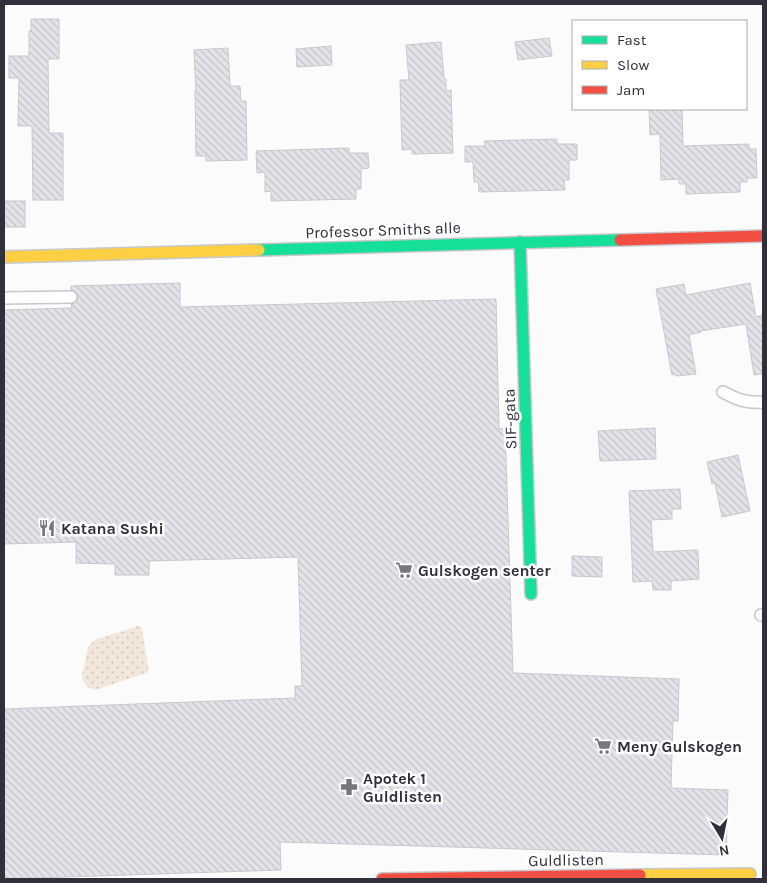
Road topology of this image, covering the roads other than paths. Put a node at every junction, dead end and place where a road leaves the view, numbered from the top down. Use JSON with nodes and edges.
{"nodes":[{"id":1,"x":763,"y":236,"type":"edge"},
{"id":2,"x":520,"y":242,"type":"junction"},
{"id":3,"x":4,"y":257,"type":"edge"},
{"id":4,"x":71,"y":297,"type":"dead end"},
{"id":5,"x":4,"y":298,"type":"edge"},
{"id":6,"x":723,"y":392,"type":"dead end"},
{"id":7,"x":763,"y":402,"type":"edge"},
{"id":8,"x":531,"y":594,"type":"dead end"},
{"id":9,"x":750,"y":874,"type":"dead end"},
{"id":10,"x":382,"y":879,"type":"edge"}],
"edges":[{"from":1,"to":2,"type":"street","name":"Professor Smiths alle"},
{"from":2,"to":3,"type":"street","name":"Professor Smiths alle"},
{"from":2,"to":8,"type":"street","name":"SIF-gata"},
{"from":4,"to":5,"type":"lane"},
{"from":6,"to":7,"type":"lane"},
{"from":9,"to":10,"type":"street","name":"Guldlisten"}]}
